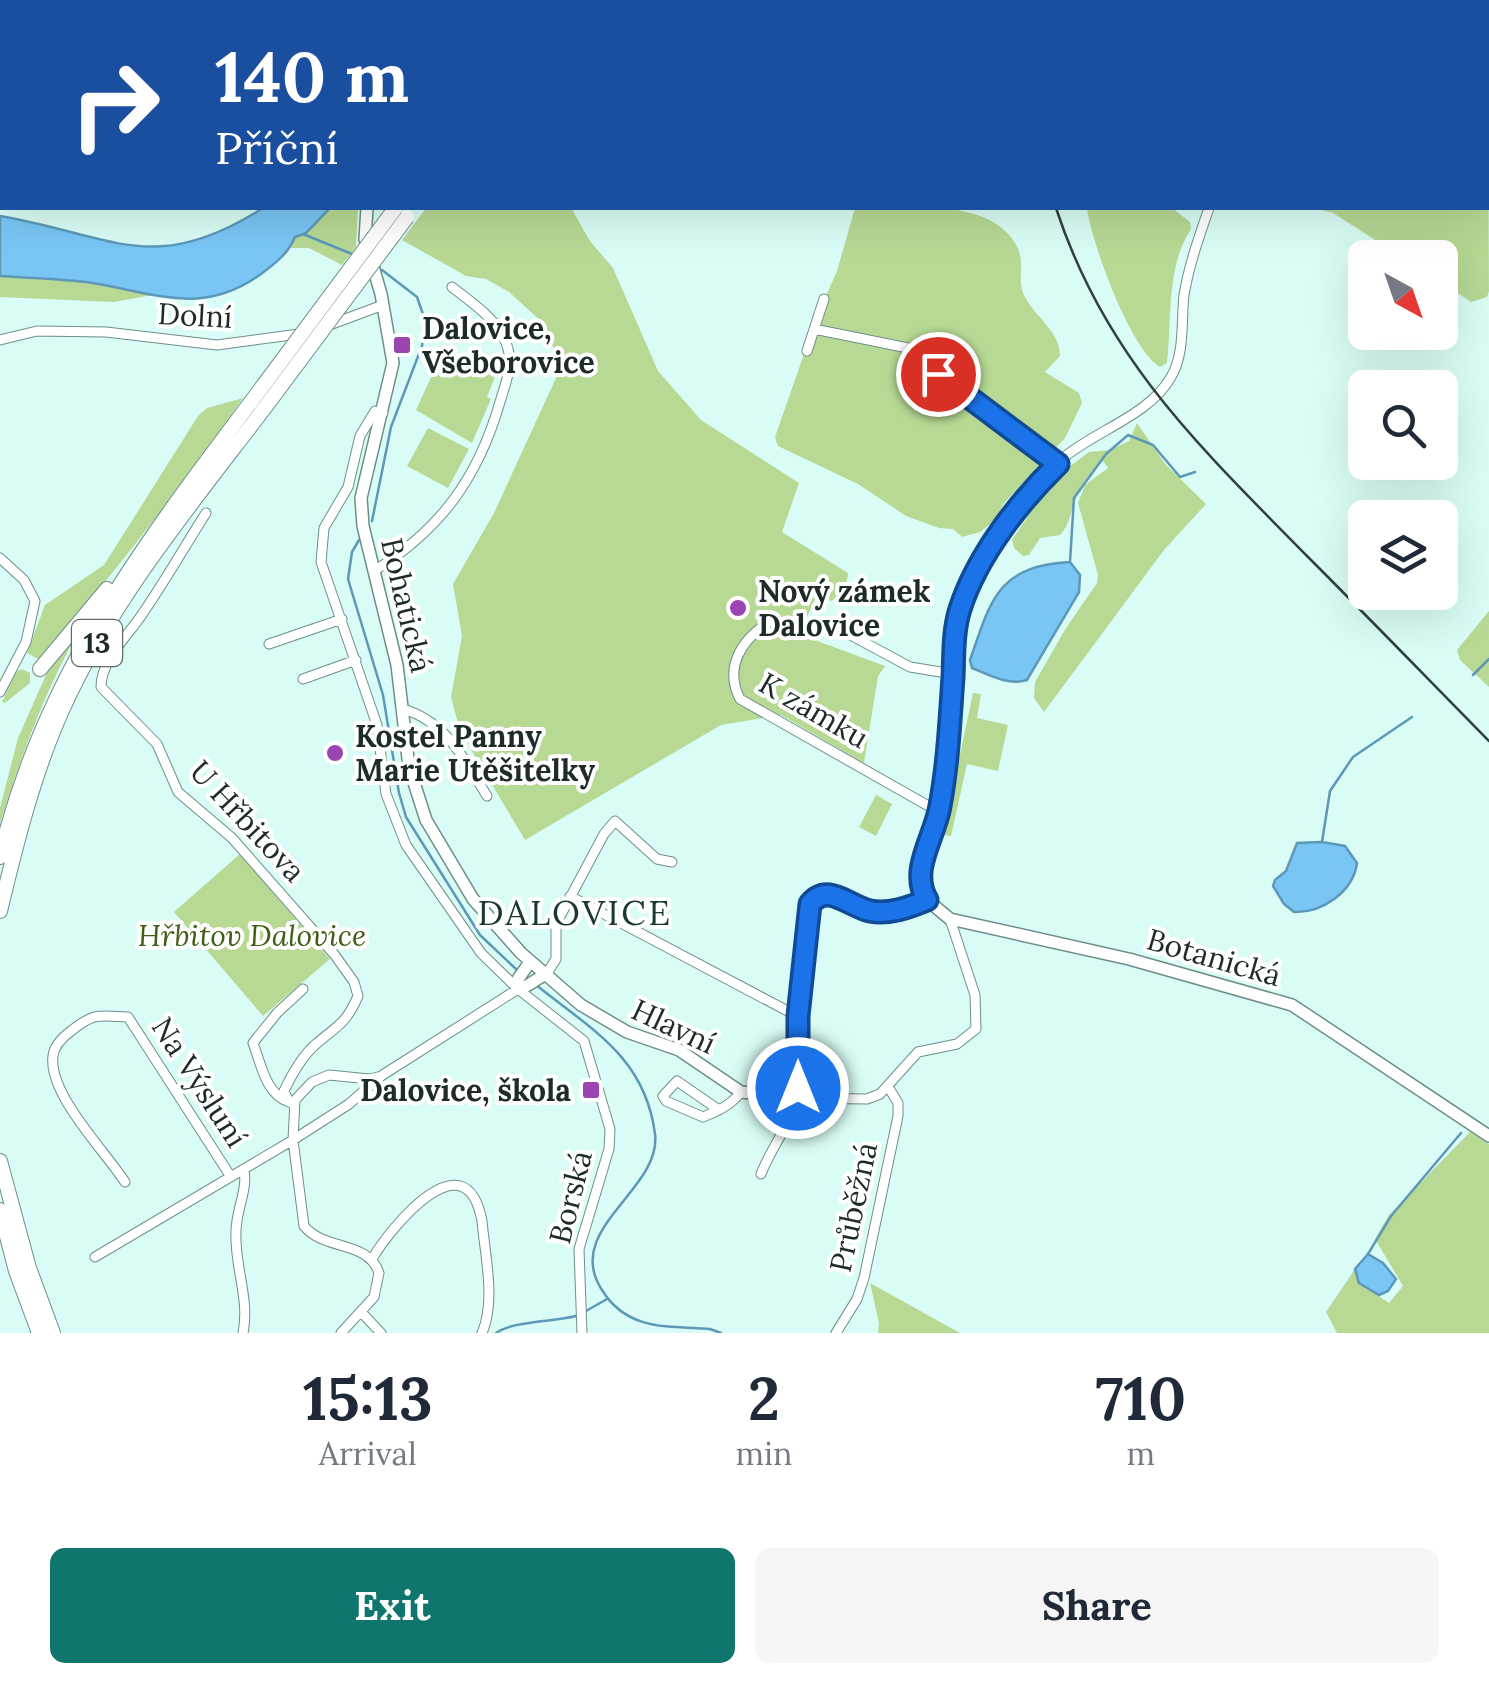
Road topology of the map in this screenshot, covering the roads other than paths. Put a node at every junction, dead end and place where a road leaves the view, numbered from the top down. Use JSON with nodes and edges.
{"nodes":[{"id":1,"x":368,"y":210,"type":"edge"},
{"id":2,"x":402,"y":210,"type":"edge"},
{"id":3,"x":1208,"y":210,"type":"edge"},
{"id":4,"x":452,"y":287,"type":"dead end"},
{"id":5,"x":824,"y":299,"type":"dead end"},
{"id":6,"x":382,"y":305,"type":"junction"},
{"id":7,"x":814,"y":329,"type":"junction"},
{"id":8,"x":0,"y":340,"type":"edge"},
{"id":9,"x":807,"y":351,"type":"dead end"},
{"id":10,"x":257,"y":406,"type":"junction"},
{"id":11,"x":379,"y":412,"type":"junction"},
{"id":12,"x":1058,"y":464,"type":"junction"},
{"id":13,"x":206,"y":513,"type":"dead end"},
{"id":14,"x":140,"y":550,"type":"junction"},
{"id":15,"x":0,"y":558,"type":"edge"},
{"id":16,"x":374,"y":571,"type":"junction"},
{"id":17,"x":342,"y":619,"type":"junction"},
{"id":18,"x":768,"y":623,"type":"dead end"},
{"id":19,"x":845,"y":632,"type":"dead end"},
{"id":20,"x":269,"y":644,"type":"dead end"},
{"id":21,"x":356,"y":660,"type":"junction"},
{"id":22,"x":40,"y":669,"type":"dead end"},
{"id":23,"x":953,"y":674,"type":"junction"},
{"id":24,"x":303,"y":679,"type":"dead end"},
{"id":25,"x":0,"y":692,"type":"edge"},
{"id":26,"x":403,"y":709,"type":"junction"},
{"id":27,"x":486,"y":796,"type":"dead end"},
{"id":28,"x":939,"y":812,"type":"junction"},
{"id":29,"x":0,"y":857,"type":"edge"},
{"id":30,"x":672,"y":862,"type":"dead end"},
{"id":31,"x":570,"y":896,"type":"junction"},
{"id":32,"x":927,"y":900,"type":"junction"},
{"id":33,"x":0,"y":912,"type":"edge"},
{"id":34,"x":950,"y":919,"type":"junction"},
{"id":35,"x":529,"y":977,"type":"junction"},
{"id":36,"x":303,"y":990,"type":"dead end"},
{"id":37,"x":798,"y":1016,"type":"junction"},
{"id":38,"x":380,"y":1076,"type":"junction"},
{"id":39,"x":889,"y":1088,"type":"junction"},
{"id":40,"x":741,"y":1092,"type":"junction"},
{"id":41,"x":797,"y":1098,"type":"junction"},
{"id":42,"x":291,"y":1103,"type":"junction"},
{"id":43,"x":719,"y":1110,"type":"junction"},
{"id":44,"x":1489,"y":1136,"type":"edge"},
{"id":45,"x":293,"y":1140,"type":"junction"},
{"id":46,"x":0,"y":1160,"type":"edge"},
{"id":47,"x":244,"y":1169,"type":"junction"},
{"id":48,"x":760,"y":1174,"type":"dead end"},
{"id":49,"x":231,"y":1177,"type":"junction"},
{"id":50,"x":125,"y":1182,"type":"dead end"},
{"id":51,"x":0,"y":1210,"type":"edge"},
{"id":52,"x":96,"y":1258,"type":"dead end"},
{"id":53,"x":372,"y":1259,"type":"junction"},
{"id":54,"x":362,"y":1313,"type":"junction"},
{"id":55,"x":39,"y":1333,"type":"edge"},
{"id":56,"x":53,"y":1333,"type":"edge"},
{"id":57,"x":243,"y":1333,"type":"edge"},
{"id":58,"x":341,"y":1333,"type":"edge"},
{"id":59,"x":380,"y":1333,"type":"edge"},
{"id":60,"x":482,"y":1333,"type":"edge"},
{"id":61,"x":582,"y":1333,"type":"edge"},
{"id":62,"x":836,"y":1333,"type":"edge"}],
"edges":[{"from":1,"to":6,"type":"street","name":"Bohatická"},
{"from":2,"to":10,"type":"highway","number":"13","bridge":true},
{"from":3,"to":12,"type":"street"},
{"from":4,"to":16,"type":"street"},
{"from":5,"to":7,"type":"street"},
{"from":6,"to":8,"type":"street","name":"Dolní"},
{"from":6,"to":11,"type":"street","name":"Bohatická"},
{"from":7,"to":9,"type":"street"},
{"from":7,"to":12,"type":"street"},
{"from":10,"to":14,"type":"highway","number":"13"},
{"from":10,"to":33,"type":"highway","number":"13"},
{"from":11,"to":16,"type":"street","name":"Bohatická"},
{"from":11,"to":17,"type":"street","name":"Borská"},
{"from":12,"to":23,"type":"street"},
{"from":13,"to":42,"type":"street","name":"U Hřbitova"},
{"from":14,"to":22,"type":"highway"},
{"from":14,"to":29,"type":"highway","number":"13"},
{"from":15,"to":25,"type":"street"},
{"from":16,"to":26,"type":"street","name":"Bohatická"},
{"from":17,"to":20,"type":"street"},
{"from":17,"to":21,"type":"street","name":"Borská"},
{"from":18,"to":28,"type":"street","name":"K zámku"},
{"from":19,"to":23,"type":"street"},
{"from":21,"to":24,"type":"street"},
{"from":21,"to":35,"type":"street","name":"Borská"},
{"from":23,"to":28,"type":"street"},
{"from":26,"to":27,"type":"street"},
{"from":26,"to":35,"type":"street","name":"Bohatická"},
{"from":28,"to":32,"type":"street"},
{"from":30,"to":31,"type":"street"},
{"from":31,"to":35,"type":"street"},
{"from":31,"to":37,"type":"street"},
{"from":32,"to":34,"type":"street"},
{"from":32,"to":37,"type":"street"},
{"from":34,"to":39,"type":"street"},
{"from":34,"to":44,"type":"street","name":"Botanická"},
{"from":35,"to":38,"type":"street"},
{"from":35,"to":40,"type":"street","name":"Hlavní"},
{"from":35,"to":61,"type":"street","name":"Borská"},
{"from":36,"to":42,"type":"street"},
{"from":37,"to":41,"type":"street"},
{"from":38,"to":42,"type":"street"},
{"from":38,"to":45,"type":"street"},
{"from":39,"to":41,"type":"street","name":"Hlavní"},
{"from":39,"to":62,"type":"street","name":"Průběžná"},
{"from":40,"to":41,"type":"street","name":"Hlavní"},
{"from":40,"to":43,"type":"street"},
{"from":41,"to":48,"type":"street"},
{"from":42,"to":45,"type":"street"},
{"from":43,"to":43,"type":"street"},
{"from":45,"to":47,"type":"street"},
{"from":45,"to":53,"type":"street"},
{"from":46,"to":56,"type":"highway"},
{"from":47,"to":49,"type":"street"},
{"from":47,"to":57,"type":"street"},
{"from":49,"to":50,"type":"street","name":"Na Výsluní"},
{"from":49,"to":52,"type":"street"},
{"from":51,"to":55,"type":"highway"},
{"from":53,"to":54,"type":"street"},
{"from":53,"to":60,"type":"street"},
{"from":54,"to":58,"type":"street"},
{"from":54,"to":59,"type":"street"}]}
